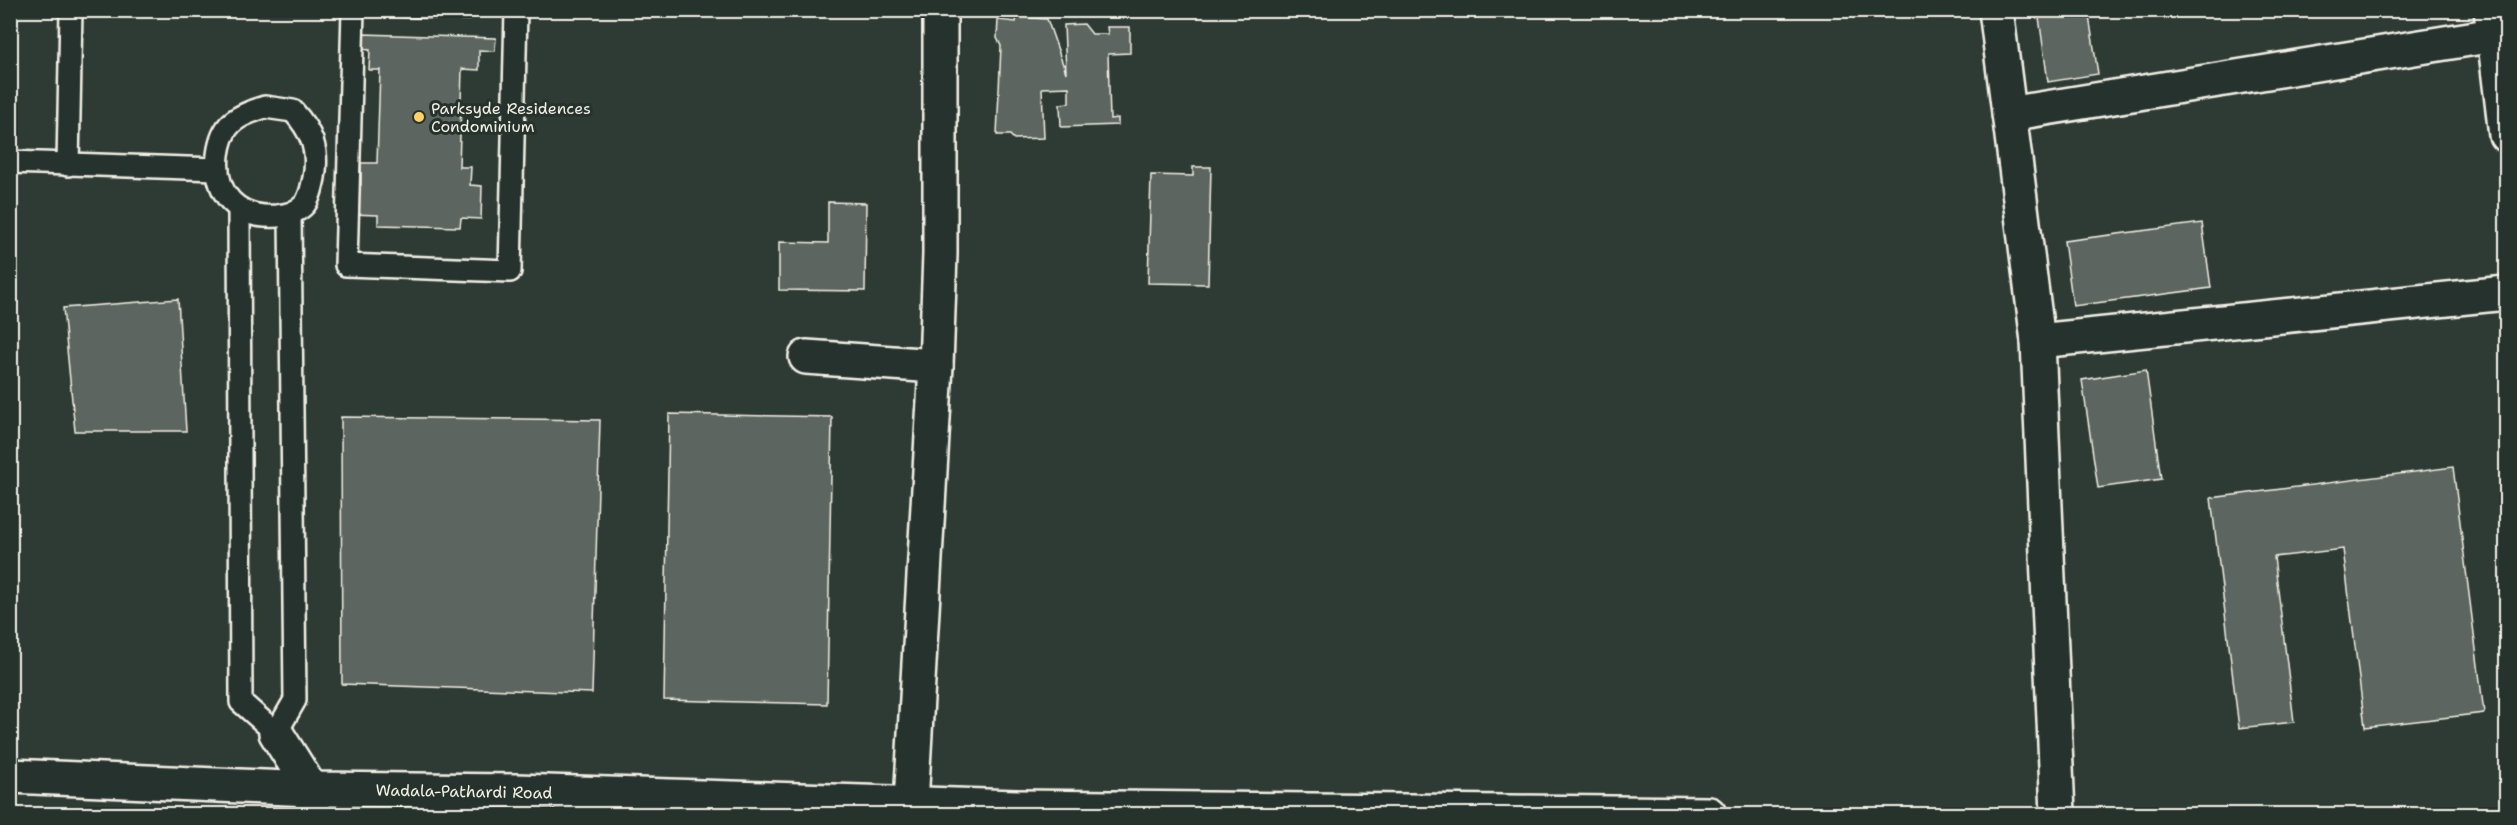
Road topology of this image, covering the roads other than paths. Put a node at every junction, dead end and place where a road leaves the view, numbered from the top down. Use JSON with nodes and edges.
{"nodes":[{"id":1,"x":71,"y":10,"type":"edge"},
{"id":2,"x":352,"y":10,"type":"edge"},
{"id":3,"x":516,"y":10,"type":"edge"},
{"id":4,"x":940,"y":10,"type":"edge"},
{"id":5,"x":1996,"y":10,"type":"edge"},
{"id":6,"x":2492,"y":23,"type":"edge"},
{"id":7,"x":2009,"y":114,"type":"junction"},
{"id":8,"x":2506,"y":135,"type":"edge"},
{"id":9,"x":10,"y":162,"type":"edge"},
{"id":10,"x":68,"y":165,"type":"junction"},
{"id":11,"x":217,"y":169,"type":"junction"},
{"id":12,"x":315,"y":174,"type":"junction"},
{"id":13,"x":348,"y":174,"type":"junction"},
{"id":14,"x":239,"y":209,"type":"junction"},
{"id":15,"x":290,"y":214,"type":"junction"},
{"id":16,"x":2506,"y":293,"type":"edge"},
{"id":17,"x":2038,"y":341,"type":"junction"},
{"id":18,"x":806,"y":357,"type":"dead end"},
{"id":19,"x":936,"y":366,"type":"junction"},
{"id":20,"x":276,"y":734,"type":"junction"},
{"id":21,"x":10,"y":776,"type":"edge"},
{"id":22,"x":312,"y":802,"type":"edge"},
{"id":23,"x":911,"y":803,"type":"junction"},
{"id":24,"x":1709,"y":814,"type":"edge"},
{"id":25,"x":2058,"y":814,"type":"edge"}],
"edges":[{"from":1,"to":10,"type":"lane"},
{"from":2,"to":13,"type":"lane"},
{"from":3,"to":13,"type":"lane"},
{"from":4,"to":19,"type":"street"},
{"from":5,"to":7,"type":"street"},
{"from":6,"to":7,"type":"street"},
{"from":6,"to":8,"type":"street"},
{"from":7,"to":17,"type":"street"},
{"from":9,"to":10,"type":"lane"},
{"from":10,"to":11,"type":"lane"},
{"from":11,"to":12,"type":"lane"},
{"from":11,"to":14,"type":"lane"},
{"from":12,"to":13,"type":"lane"},
{"from":12,"to":15,"type":"lane"},
{"from":14,"to":15,"type":"lane"},
{"from":14,"to":20,"type":"lane"},
{"from":15,"to":20,"type":"lane"},
{"from":16,"to":17,"type":"street"},
{"from":17,"to":25,"type":"street"},
{"from":18,"to":19,"type":"street"},
{"from":19,"to":23,"type":"street"},
{"from":20,"to":22,"type":"street"},
{"from":21,"to":22,"type":"street","name":"Wadala-Pathardi Road"},
{"from":22,"to":23,"type":"street","name":"Wadala-Pathardi Road"},
{"from":23,"to":24,"type":"street","name":"Wadala-Pathardi Road"}]}
